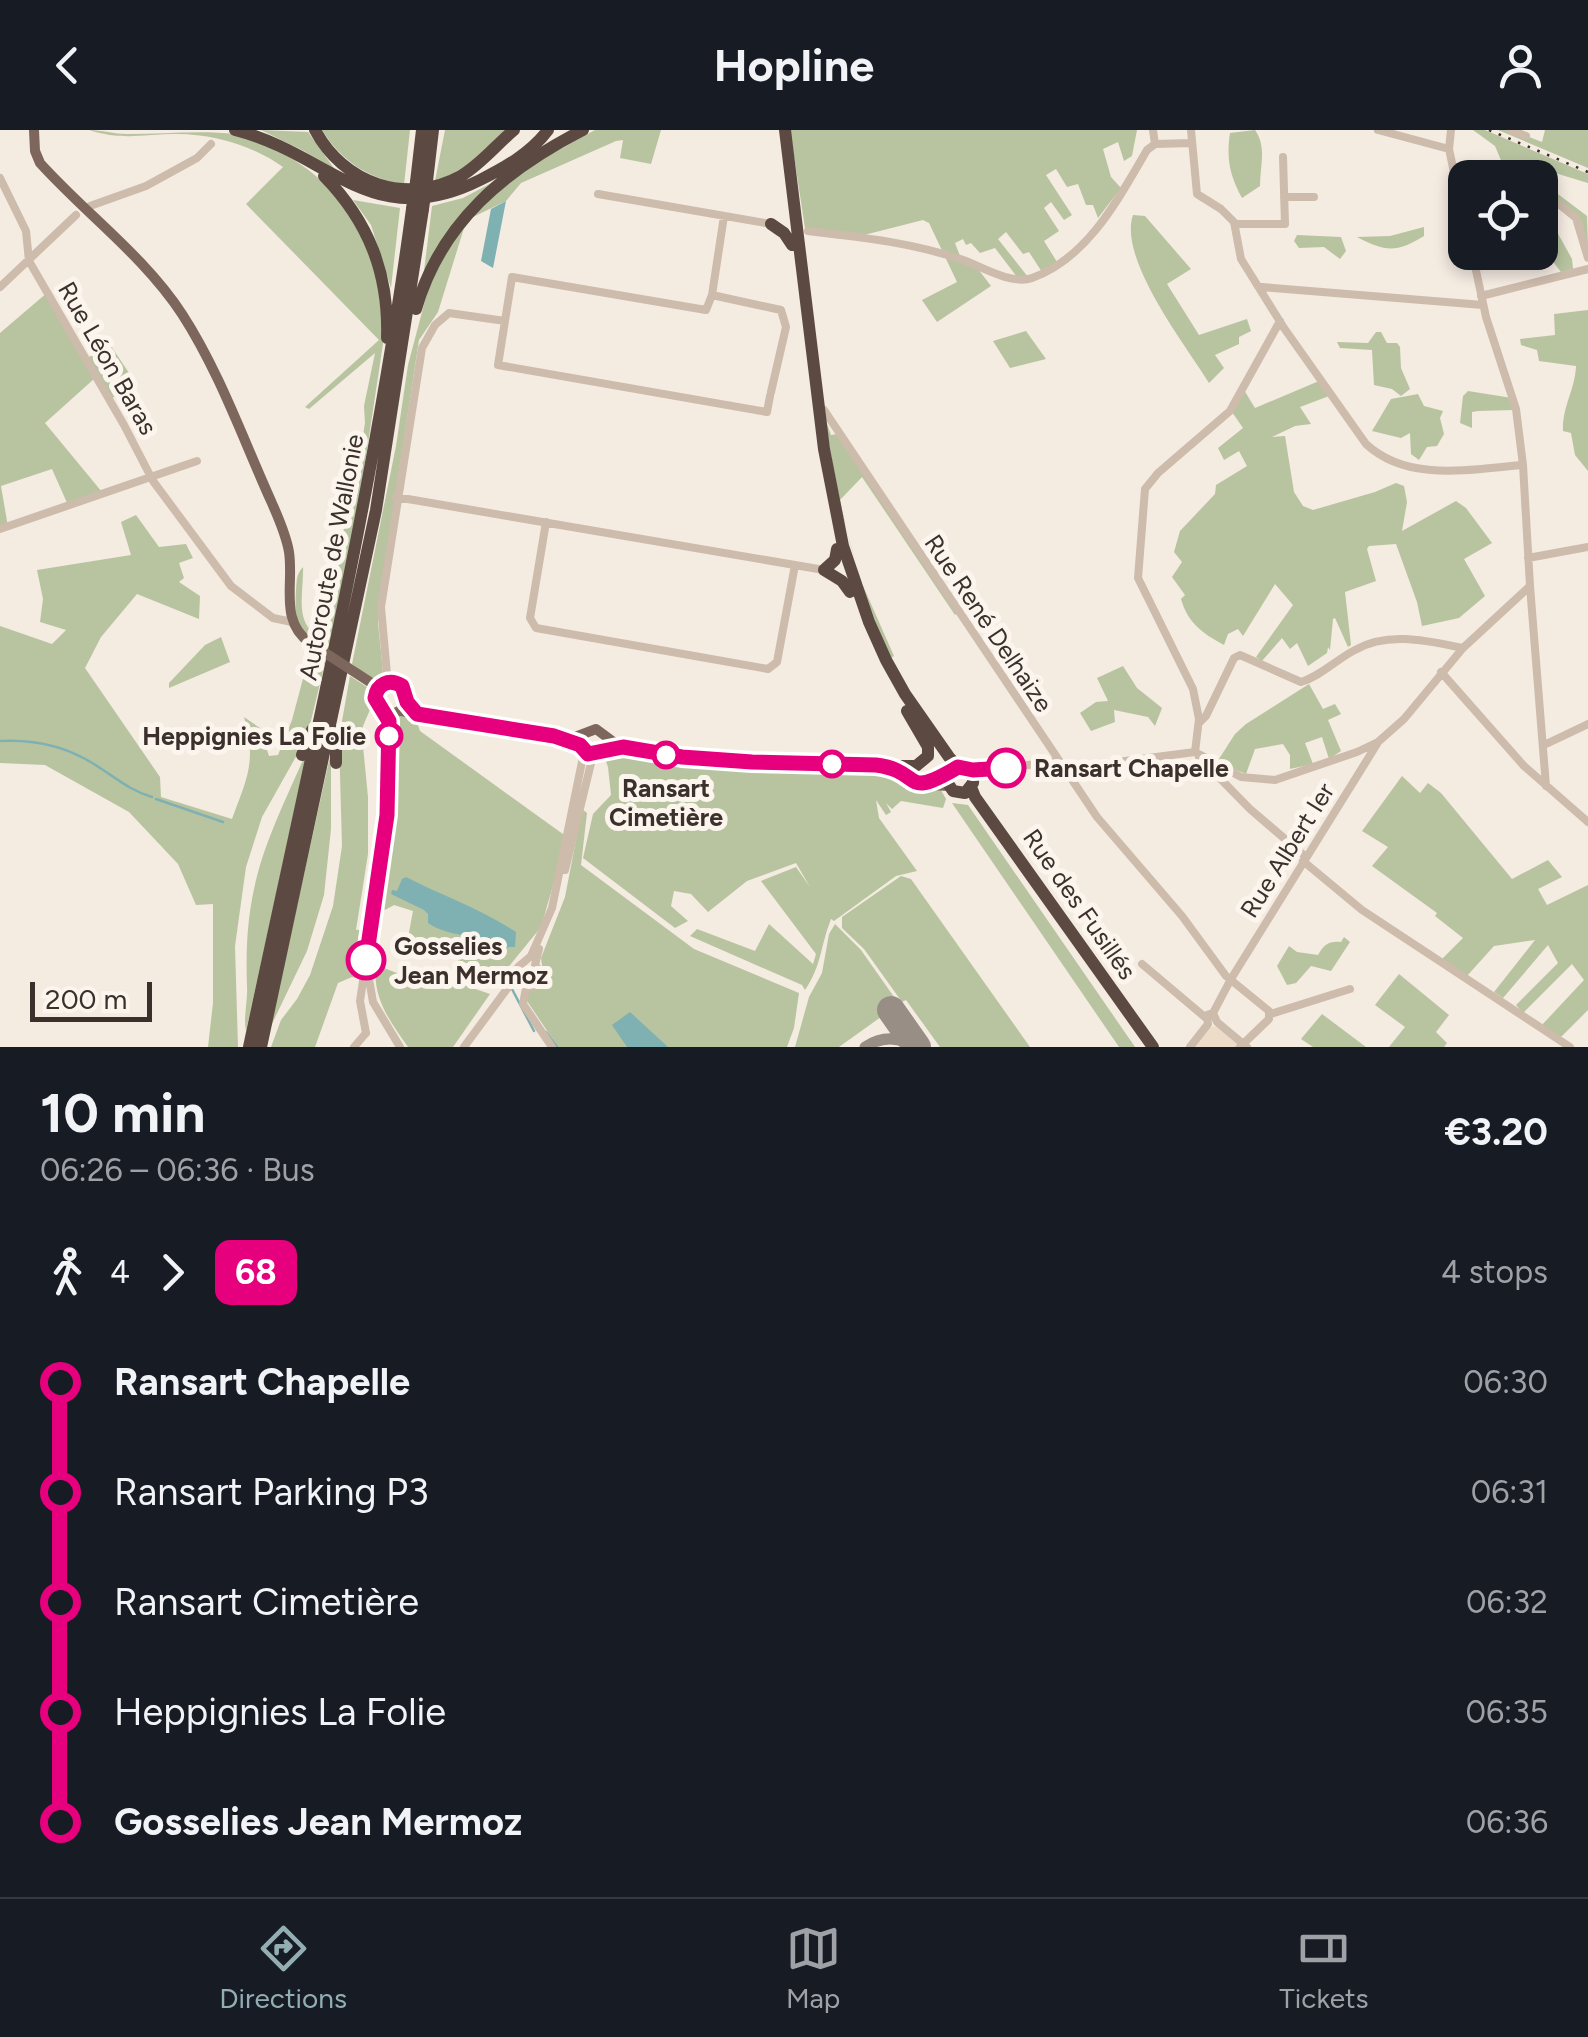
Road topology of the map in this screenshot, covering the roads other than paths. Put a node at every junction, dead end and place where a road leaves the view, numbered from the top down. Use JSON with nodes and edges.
{"nodes":[{"id":1,"x":36,"y":130,"type":"edge"},
{"id":2,"x":235,"y":130,"type":"edge"},
{"id":3,"x":315,"y":130,"type":"edge"},
{"id":4,"x":422,"y":130,"type":"edge"},
{"id":5,"x":432,"y":130,"type":"edge"},
{"id":6,"x":514,"y":130,"type":"edge"},
{"id":7,"x":548,"y":130,"type":"edge"},
{"id":8,"x":582,"y":130,"type":"edge"},
{"id":9,"x":782,"y":130,"type":"edge"},
{"id":10,"x":1153,"y":130,"type":"edge"},
{"id":11,"x":1191,"y":130,"type":"edge"},
{"id":12,"x":1378,"y":130,"type":"edge"},
{"id":13,"x":1451,"y":130,"type":"edge"},
{"id":14,"x":1511,"y":130,"type":"edge"},
{"id":15,"x":1526,"y":136,"type":"dead end"},
{"id":16,"x":1191,"y":143,"type":"junction"},
{"id":17,"x":211,"y":144,"type":"dead end"},
{"id":18,"x":1155,"y":144,"type":"junction"},
{"id":19,"x":1448,"y":149,"type":"junction"},
{"id":20,"x":1283,"y":157,"type":"dead end"},
{"id":21,"x":1450,"y":160,"type":"edge"},
{"id":22,"x":312,"y":163,"type":"junction"},
{"id":23,"x":0,"y":178,"type":"edge"},
{"id":24,"x":421,"y":182,"type":"junction"},
{"id":25,"x":598,"y":194,"type":"dead end"},
{"id":26,"x":1284,"y":197,"type":"junction"},
{"id":27,"x":1314,"y":197,"type":"dead end"},
{"id":28,"x":1558,"y":204,"type":"edge"},
{"id":29,"x":90,"y":206,"type":"junction"},
{"id":30,"x":417,"y":209,"type":"junction"},
{"id":31,"x":792,"y":209,"type":"junction"},
{"id":32,"x":76,"y":215,"type":"dead end"},
{"id":33,"x":724,"y":216,"type":"junction"},
{"id":34,"x":771,"y":224,"type":"junction"},
{"id":35,"x":1236,"y":224,"type":"junction"},
{"id":36,"x":808,"y":232,"type":"junction"},
{"id":37,"x":796,"y":245,"type":"junction"},
{"id":38,"x":1588,"y":258,"type":"edge"},
{"id":39,"x":28,"y":261,"type":"junction"},
{"id":40,"x":1588,"y":269,"type":"edge"},
{"id":41,"x":1476,"y":270,"type":"edge"},
{"id":42,"x":0,"y":286,"type":"edge"},
{"id":43,"x":1262,"y":287,"type":"junction"},
{"id":44,"x":712,"y":296,"type":"junction"},
{"id":45,"x":1482,"y":300,"type":"junction"},
{"id":46,"x":1280,"y":321,"type":"junction"},
{"id":47,"x":505,"y":322,"type":"junction"},
{"id":48,"x":404,"y":344,"type":"junction"},
{"id":49,"x":387,"y":380,"type":"junction"},
{"id":50,"x":821,"y":406,"type":"junction"},
{"id":51,"x":197,"y":460,"type":"dead end"},
{"id":52,"x":1523,"y":465,"type":"junction"},
{"id":53,"x":150,"y":477,"type":"junction"},
{"id":54,"x":396,"y":496,"type":"junction"},
{"id":55,"x":546,"y":522,"type":"junction"},
{"id":56,"x":0,"y":530,"type":"edge"},
{"id":57,"x":1588,"y":547,"type":"edge"},
{"id":58,"x":837,"y":549,"type":"junction"},
{"id":59,"x":1528,"y":558,"type":"junction"},
{"id":60,"x":795,"y":565,"type":"junction"},
{"id":61,"x":824,"y":570,"type":"junction"},
{"id":62,"x":1530,"y":586,"type":"junction"},
{"id":63,"x":850,"y":592,"type":"junction"},
{"id":64,"x":292,"y":622,"type":"junction"},
{"id":65,"x":1463,"y":648,"type":"junction"},
{"id":66,"x":1442,"y":672,"type":"junction"},
{"id":67,"x":380,"y":683,"type":"junction"},
{"id":68,"x":334,"y":690,"type":"junction"},
{"id":69,"x":400,"y":710,"type":"junction"},
{"id":70,"x":911,"y":718,"type":"junction"},
{"id":71,"x":1199,"y":723,"type":"junction"},
{"id":72,"x":1588,"y":724,"type":"edge"},
{"id":73,"x":1378,"y":742,"type":"junction"},
{"id":74,"x":1544,"y":745,"type":"junction"},
{"id":75,"x":591,"y":746,"type":"junction"},
{"id":76,"x":1194,"y":752,"type":"junction"},
{"id":77,"x":302,"y":755,"type":"dead end"},
{"id":78,"x":336,"y":763,"type":"dead end"},
{"id":79,"x":1061,"y":765,"type":"junction"},
{"id":80,"x":886,"y":766,"type":"junction"},
{"id":81,"x":960,"y":779,"type":"junction"},
{"id":82,"x":1546,"y":786,"type":"junction"},
{"id":83,"x":1588,"y":822,"type":"edge"},
{"id":84,"x":1304,"y":859,"type":"junction"},
{"id":85,"x":530,"y":964,"type":"junction"},
{"id":86,"x":1142,"y":964,"type":"dead end"},
{"id":87,"x":515,"y":978,"type":"junction"},
{"id":88,"x":1231,"y":979,"type":"junction"},
{"id":89,"x":526,"y":988,"type":"junction"},
{"id":90,"x":1350,"y":989,"type":"dead end"},
{"id":91,"x":1270,"y":1014,"type":"junction"},
{"id":92,"x":1211,"y":1019,"type":"junction"},
{"id":93,"x":366,"y":1032,"type":"junction"},
{"id":94,"x":390,"y":1034,"type":"junction"},
{"id":95,"x":245,"y":1044,"type":"edge"},
{"id":96,"x":266,"y":1045,"type":"edge"},
{"id":97,"x":1244,"y":1046,"type":"edge"},
{"id":98,"x":354,"y":1047,"type":"edge"},
{"id":99,"x":400,"y":1047,"type":"edge"},
{"id":100,"x":464,"y":1047,"type":"edge"},
{"id":101,"x":550,"y":1047,"type":"edge"},
{"id":102,"x":1144,"y":1047,"type":"edge"},
{"id":103,"x":1153,"y":1047,"type":"edge"},
{"id":104,"x":1190,"y":1047,"type":"edge"},
{"id":105,"x":1570,"y":1047,"type":"edge"}],
"edges":[{"from":1,"to":29,"type":"main road"},
{"from":1,"to":64,"type":"main road"},
{"from":2,"to":22,"type":"highway"},
{"from":3,"to":6,"type":"highway"},
{"from":4,"to":24,"type":"highway","name":"Autoroute de Wallonie"},
{"from":5,"to":24,"type":"highway","name":"Autoroute de Wallonie"},
{"from":7,"to":22,"type":"highway"},
{"from":8,"to":48,"type":"highway"},
{"from":9,"to":31,"type":"highway"},
{"from":10,"to":18,"type":"street"},
{"from":11,"to":16,"type":"street"},
{"from":12,"to":19,"type":"street"},
{"from":13,"to":19,"type":"street"},
{"from":14,"to":15,"type":"street"},
{"from":16,"to":18,"type":"street"},
{"from":16,"to":35,"type":"street"},
{"from":17,"to":29,"type":"street"},
{"from":18,"to":36,"type":"street"},
{"from":19,"to":21,"type":"street"},
{"from":20,"to":26,"type":"street"},
{"from":22,"to":49,"type":"highway"},
{"from":23,"to":39,"type":"street","name":"Rue Léon Baras"},
{"from":24,"to":30,"type":"highway","name":"Autoroute de Wallonie","bridge":true},
{"from":25,"to":33,"type":"street"},
{"from":26,"to":27,"type":"street"},
{"from":26,"to":35,"type":"street"},
{"from":28,"to":38,"type":"street"},
{"from":29,"to":64,"type":"main road"},
{"from":30,"to":48,"type":"highway","name":"Autoroute de Wallonie"},
{"from":30,"to":49,"type":"highway","name":"Autoroute de Wallonie"},
{"from":31,"to":34,"type":"highway"},
{"from":31,"to":36,"type":"highway"},
{"from":31,"to":37,"type":"highway"},
{"from":32,"to":39,"type":"street"},
{"from":33,"to":34,"type":"street"},
{"from":33,"to":44,"type":"street"},
{"from":34,"to":37,"type":"highway"},
{"from":35,"to":43,"type":"street"},
{"from":36,"to":37,"type":"highway"},
{"from":37,"to":50,"type":"highway"},
{"from":37,"to":58,"type":"highway"},
{"from":39,"to":42,"type":"street"},
{"from":39,"to":53,"type":"street","name":"Rue Léon Baras"},
{"from":40,"to":45,"type":"street"},
{"from":41,"to":45,"type":"street"},
{"from":43,"to":45,"type":"street"},
{"from":43,"to":46,"type":"street"},
{"from":44,"to":47,"type":"street"},
{"from":44,"to":47,"type":"street"},
{"from":45,"to":52,"type":"street"},
{"from":46,"to":52,"type":"street"},
{"from":46,"to":71,"type":"street"},
{"from":47,"to":54,"type":"street"},
{"from":48,"to":68,"type":"highway","name":"Autoroute de Wallonie"},
{"from":49,"to":68,"type":"highway","name":"Autoroute de Wallonie"},
{"from":50,"to":79,"type":"street","name":"Rue René Delhaize"},
{"from":50,"to":81,"type":"highway"},
{"from":51,"to":53,"type":"street"},
{"from":52,"to":59,"type":"street"},
{"from":53,"to":56,"type":"street"},
{"from":53,"to":64,"type":"street","name":"Rue Léon Baras"},
{"from":54,"to":55,"type":"street"},
{"from":54,"to":67,"type":"street"},
{"from":55,"to":60,"type":"street"},
{"from":55,"to":60,"type":"street"},
{"from":57,"to":59,"type":"street"},
{"from":58,"to":61,"type":"highway"},
{"from":58,"to":63,"type":"highway"},
{"from":59,"to":62,"type":"street"},
{"from":60,"to":61,"type":"street"},
{"from":61,"to":63,"type":"highway"},
{"from":62,"to":65,"type":"street"},
{"from":62,"to":74,"type":"street"},
{"from":63,"to":70,"type":"highway"},
{"from":64,"to":67,"type":"main road","bridge":true},
{"from":65,"to":66,"type":"street"},
{"from":65,"to":71,"type":"street"},
{"from":66,"to":73,"type":"street"},
{"from":66,"to":82,"type":"street"},
{"from":67,"to":69,"type":"main road"},
{"from":67,"to":69,"type":"main road"},
{"from":68,"to":77,"type":"highway"},
{"from":68,"to":78,"type":"highway"},
{"from":68,"to":95,"type":"highway","name":"Autoroute de Wallonie"},
{"from":68,"to":96,"type":"highway","name":"Autoroute de Wallonie"},
{"from":69,"to":75,"type":"main road"},
{"from":69,"to":93,"type":"street"},
{"from":69,"to":94,"type":"street"},
{"from":70,"to":80,"type":"highway"},
{"from":70,"to":81,"type":"highway"},
{"from":71,"to":76,"type":"street"},
{"from":72,"to":74,"type":"street"},
{"from":73,"to":76,"type":"street"},
{"from":73,"to":84,"type":"street","name":"Rue Albert Ier"},
{"from":74,"to":82,"type":"street"},
{"from":75,"to":80,"type":"main road"},
{"from":75,"to":85,"type":"street"},
{"from":76,"to":79,"type":"street"},
{"from":76,"to":84,"type":"street"},
{"from":79,"to":81,"type":"street"},
{"from":79,"to":88,"type":"street","name":"Rue René Delhaize"},
{"from":80,"to":81,"type":"main road"},
{"from":81,"to":102,"type":"highway","name":"Rue des Fusillés"},
{"from":81,"to":103,"type":"highway","name":"Rue des Fusillés"},
{"from":82,"to":83,"type":"street"},
{"from":84,"to":88,"type":"street","name":"Rue Albert Ier"},
{"from":84,"to":105,"type":"street"},
{"from":85,"to":87,"type":"street"},
{"from":85,"to":89,"type":"street"},
{"from":86,"to":92,"type":"street"},
{"from":87,"to":89,"type":"street"},
{"from":87,"to":100,"type":"street"},
{"from":88,"to":91,"type":"street","name":"Rue René Delhaize"},
{"from":88,"to":92,"type":"street","name":"Rue Albert Ier"},
{"from":89,"to":101,"type":"street"},
{"from":90,"to":91,"type":"street"},
{"from":91,"to":97,"type":"street"},
{"from":92,"to":97,"type":"street"},
{"from":92,"to":104,"type":"street","name":"Rue Albert Ier"},
{"from":93,"to":94,"type":"street"},
{"from":93,"to":98,"type":"street"},
{"from":94,"to":99,"type":"street"}]}
